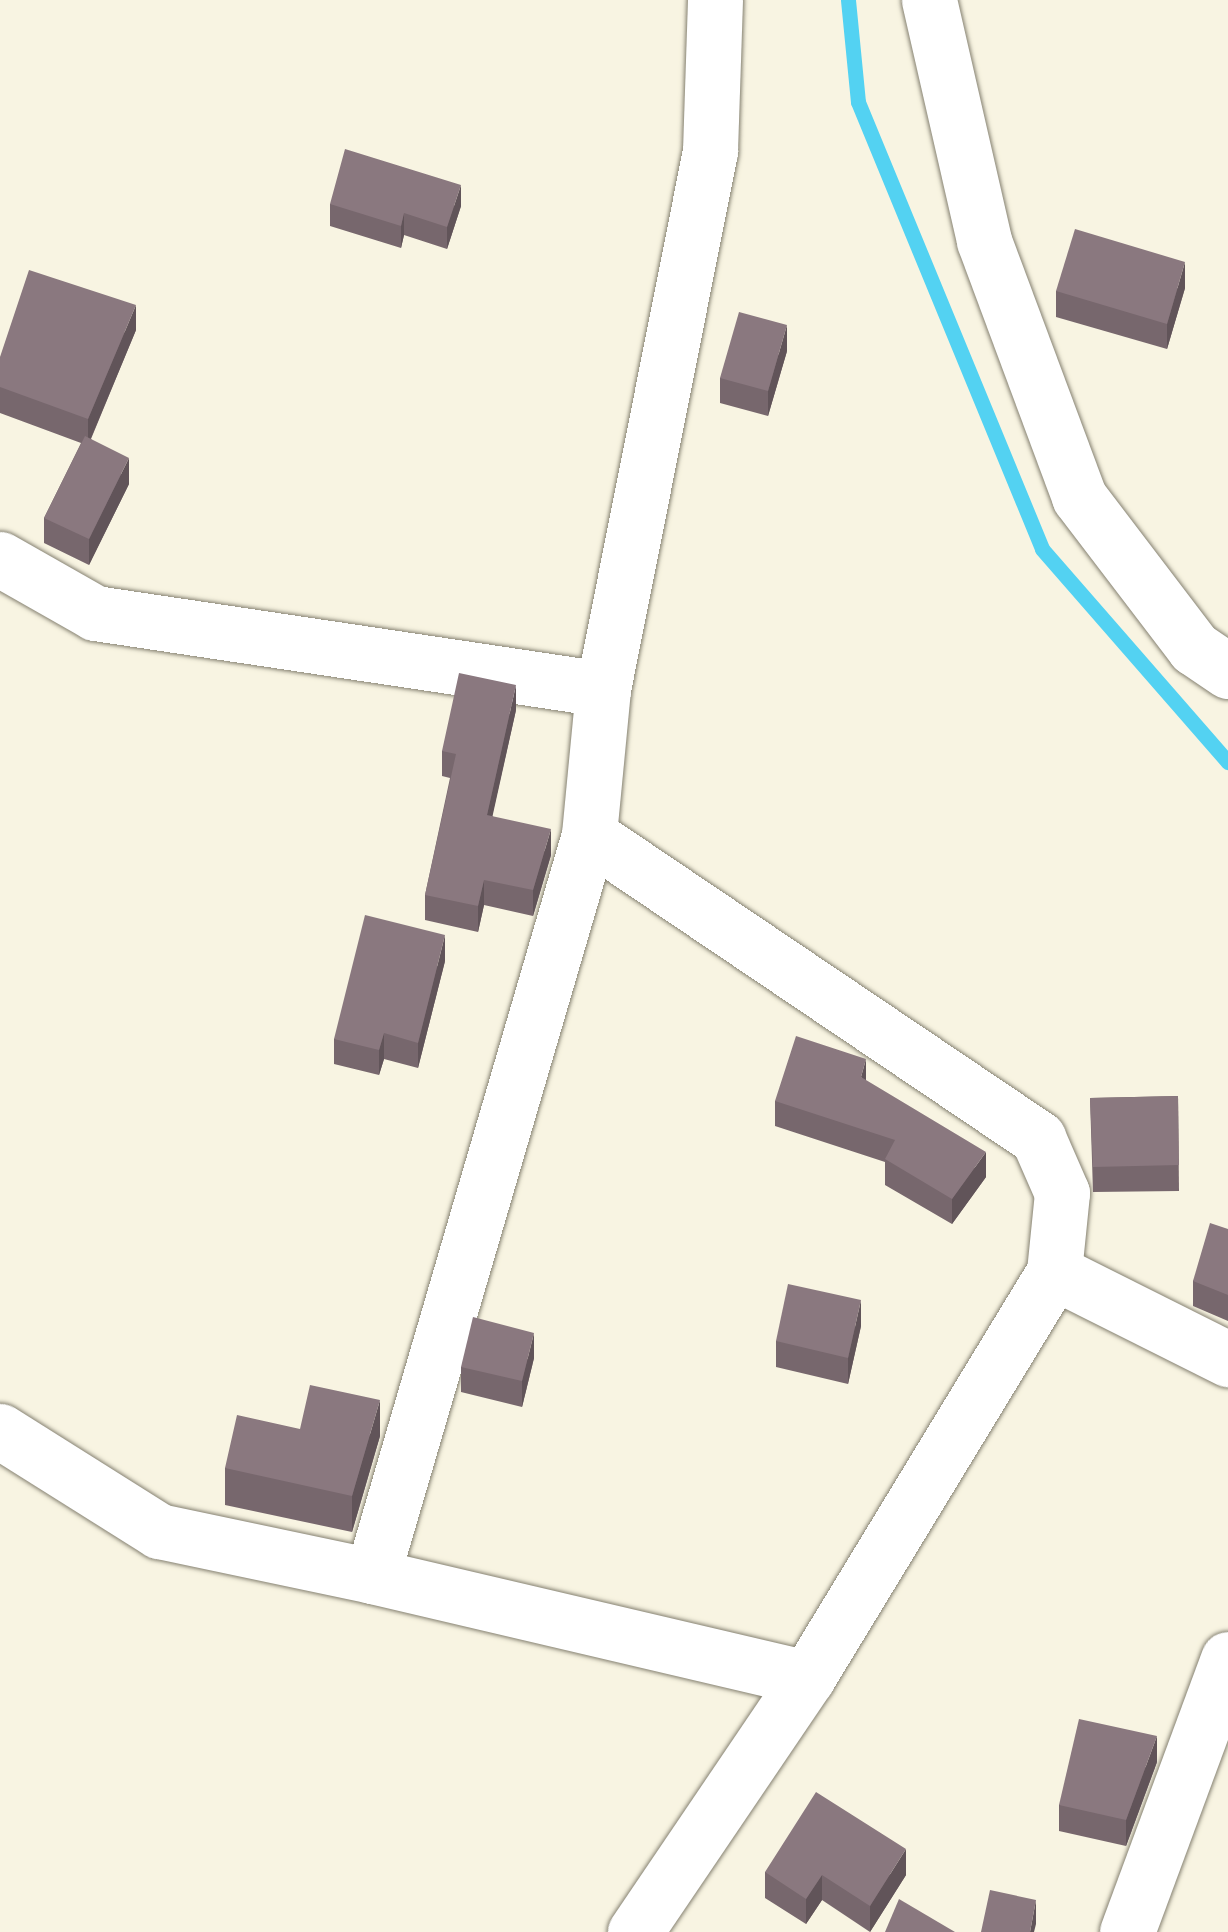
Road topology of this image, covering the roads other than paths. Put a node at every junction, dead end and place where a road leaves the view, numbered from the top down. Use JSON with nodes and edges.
{"nodes":[{"id":1,"x":715,"y":0,"type":"edge"},
{"id":2,"x":930,"y":0,"type":"edge"},
{"id":3,"x":0,"y":559,"type":"edge"},
{"id":4,"x":1228,"y":672,"type":"edge"},
{"id":5,"x":603,"y":689,"type":"junction"},
{"id":6,"x":589,"y":835,"type":"junction"},
{"id":7,"x":1054,"y":1272,"type":"junction"},
{"id":8,"x":1228,"y":1358,"type":"edge"},
{"id":9,"x":0,"y":1430,"type":"edge"},
{"id":10,"x":372,"y":1576,"type":"junction"},
{"id":11,"x":1228,"y":1659,"type":"edge"},
{"id":12,"x":807,"y":1678,"type":"junction"},
{"id":13,"x":635,"y":1932,"type":"edge"},
{"id":14,"x":1127,"y":1932,"type":"edge"}],
"edges":[{"from":1,"to":5,"type":"street"},
{"from":2,"to":4,"type":"street"},
{"from":3,"to":5,"type":"street"},
{"from":5,"to":6,"type":"street"},
{"from":6,"to":7,"type":"street"},
{"from":6,"to":10,"type":"street"},
{"from":7,"to":8,"type":"street"},
{"from":7,"to":12,"type":"street"},
{"from":9,"to":10,"type":"street"},
{"from":10,"to":12,"type":"street"},
{"from":11,"to":14,"type":"street"},
{"from":12,"to":13,"type":"street"}]}
